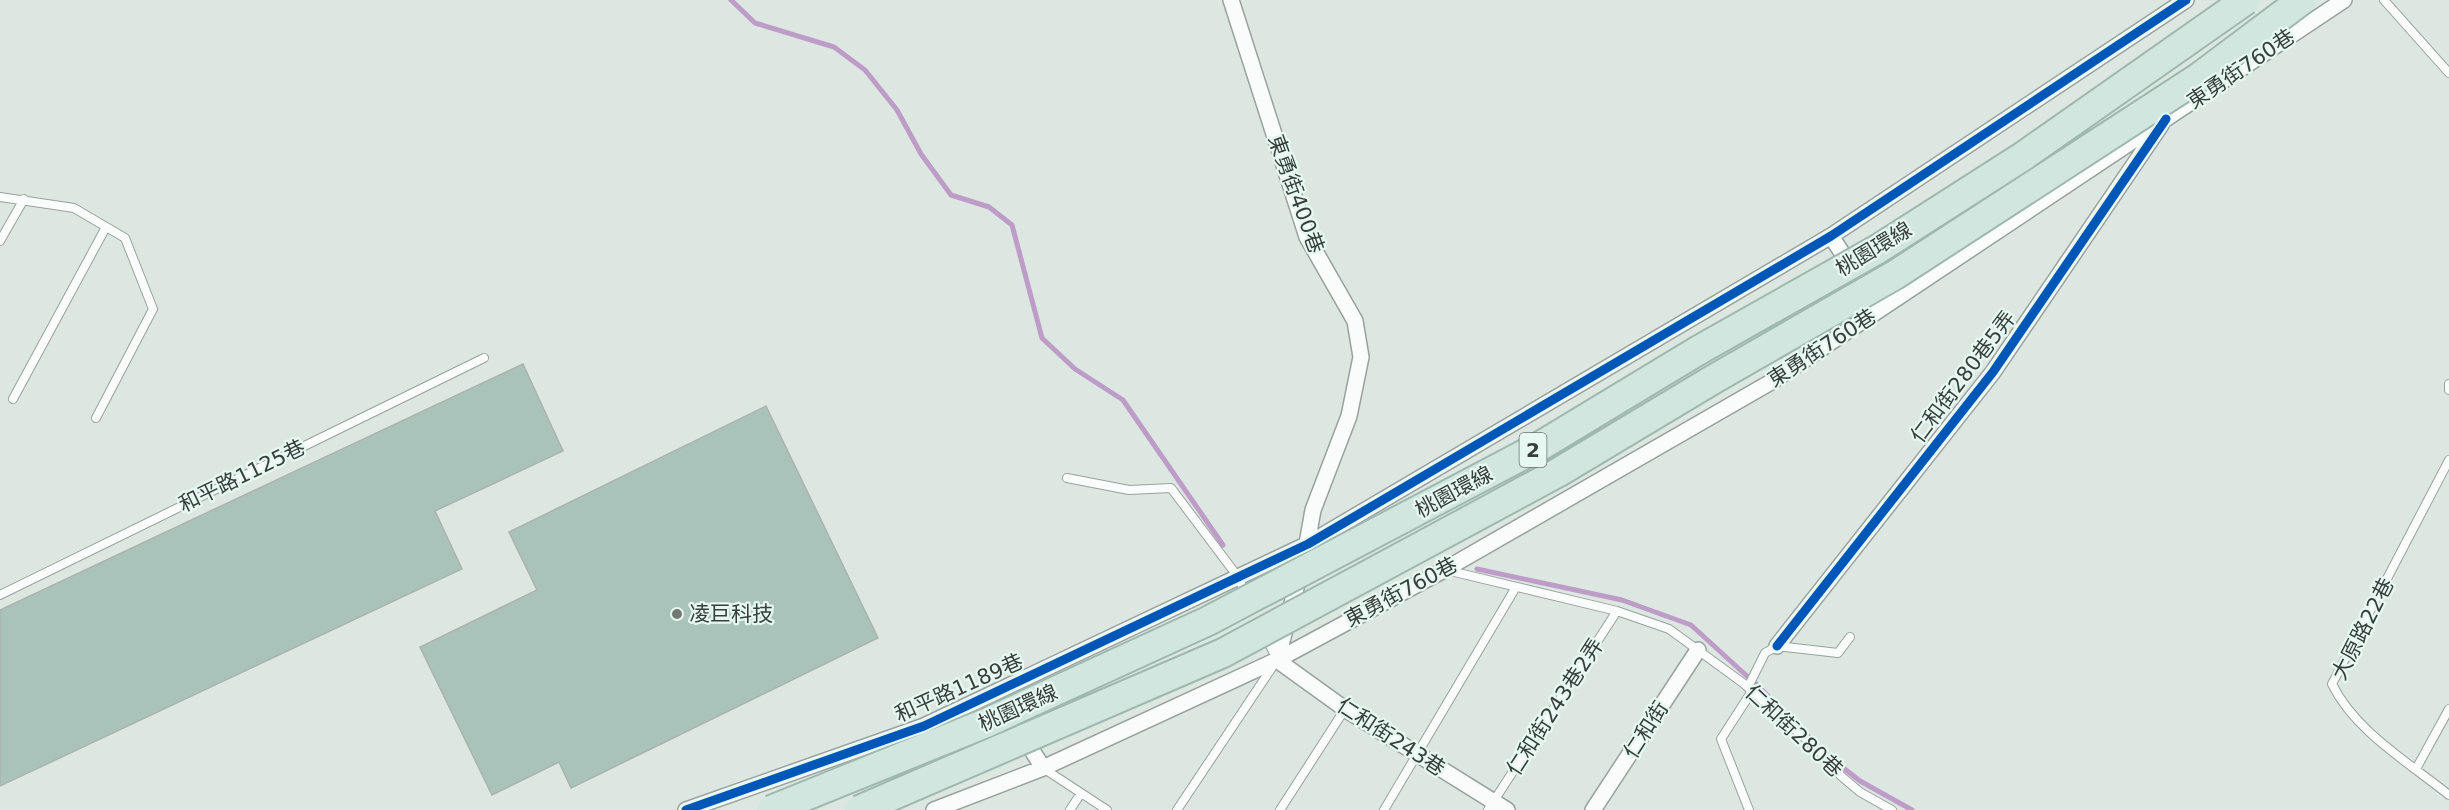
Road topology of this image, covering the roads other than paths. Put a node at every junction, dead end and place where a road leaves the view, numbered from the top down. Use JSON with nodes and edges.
{"nodes":[{"id":1,"x":1231,"y":0,"type":"edge"},
{"id":2,"x":2186,"y":0,"type":"edge"},
{"id":3,"x":2246,"y":0,"type":"edge"},
{"id":4,"x":2302,"y":0,"type":"edge"},
{"id":5,"x":2344,"y":0,"type":"edge"},
{"id":6,"x":2384,"y":0,"type":"edge"},
{"id":7,"x":2449,"y":73,"type":"edge"},
{"id":8,"x":2166,"y":119,"type":"junction"},
{"id":9,"x":0,"y":197,"type":"edge"},
{"id":10,"x":24,"y":199,"type":"junction"},
{"id":11,"x":106,"y":227,"type":"junction"},
{"id":12,"x":1831,"y":236,"type":"junction"},
{"id":13,"x":0,"y":241,"type":"edge"},
{"id":14,"x":1880,"y":311,"type":"junction"},
{"id":15,"x":484,"y":358,"type":"dead end"},
{"id":16,"x":2449,"y":384,"type":"edge"},
{"id":17,"x":2449,"y":390,"type":"edge"},
{"id":18,"x":13,"y":399,"type":"dead end"},
{"id":19,"x":96,"y":418,"type":"dead end"},
{"id":20,"x":2449,"y":460,"type":"edge"},
{"id":21,"x":1067,"y":478,"type":"dead end"},
{"id":22,"x":1308,"y":544,"type":"junction"},
{"id":23,"x":1444,"y":570,"type":"junction"},
{"id":24,"x":1238,"y":577,"type":"junction"},
{"id":25,"x":1516,"y":586,"type":"junction"},
{"id":26,"x":0,"y":595,"type":"edge"},
{"id":27,"x":1252,"y":608,"type":"dead end"},
{"id":28,"x":1617,"y":611,"type":"junction"},
{"id":29,"x":1257,"y":618,"type":"dead end"},
{"id":30,"x":1850,"y":637,"type":"dead end"},
{"id":31,"x":1776,"y":646,"type":"junction"},
{"id":32,"x":1698,"y":650,"type":"junction"},
{"id":33,"x":1277,"y":660,"type":"junction"},
{"id":34,"x":1750,"y":689,"type":"junction"},
{"id":35,"x":995,"y":692,"type":"junction"},
{"id":36,"x":1345,"y":708,"type":"junction"},
{"id":37,"x":2449,"y":709,"type":"edge"},
{"id":38,"x":1419,"y":755,"type":"junction"},
{"id":39,"x":1043,"y":768,"type":"junction"},
{"id":40,"x":2416,"y":769,"type":"junction"},
{"id":41,"x":1081,"y":793,"type":"junction"},
{"id":42,"x":2449,"y":795,"type":"edge"},
{"id":43,"x":1491,"y":806,"type":"edge"},
{"id":44,"x":686,"y":810,"type":"edge"},
{"id":45,"x":771,"y":810,"type":"edge"},
{"id":46,"x":859,"y":810,"type":"edge"},
{"id":47,"x":934,"y":810,"type":"edge"},
{"id":48,"x":1071,"y":810,"type":"edge"},
{"id":49,"x":1107,"y":810,"type":"edge"},
{"id":50,"x":1177,"y":810,"type":"edge"},
{"id":51,"x":1280,"y":810,"type":"edge"},
{"id":52,"x":1384,"y":810,"type":"edge"},
{"id":53,"x":1507,"y":810,"type":"edge"},
{"id":54,"x":1593,"y":810,"type":"edge"},
{"id":55,"x":1749,"y":810,"type":"edge"},
{"id":56,"x":1892,"y":810,"type":"edge"}],
"edges":[{"from":1,"to":22,"type":"street","name":"東勇街400巷"},
{"from":2,"to":12,"type":"street","name":"和平路1189巷"},
{"from":3,"to":45,"type":"highway","name":"桃園環線","number":"2","bridge":true},
{"from":4,"to":46,"type":"highway","name":"桃園環線","number":"2","bridge":true},
{"from":5,"to":8,"type":"street","name":"東勇街760巷"},
{"from":6,"to":7,"type":"lane"},
{"from":8,"to":14,"type":"street","name":"東勇街760巷"},
{"from":8,"to":31,"type":"street","name":"仁和街280巷5弄"},
{"from":9,"to":10,"type":"lane"},
{"from":10,"to":11,"type":"lane"},
{"from":10,"to":13,"type":"lane"},
{"from":11,"to":18,"type":"lane"},
{"from":11,"to":19,"type":"lane"},
{"from":12,"to":14,"type":"street"},
{"from":12,"to":22,"type":"street","name":"和平路1189巷"},
{"from":14,"to":23,"type":"street","name":"東勇街760巷"},
{"from":15,"to":26,"type":"lane","name":"和平路1125巷"},
{"from":16,"to":17,"type":"lane"},
{"from":20,"to":40,"type":"lane","name":"大原路22巷"},
{"from":21,"to":24,"type":"lane"},
{"from":22,"to":24,"type":"street","name":"和平路1189巷"},
{"from":22,"to":33,"type":"street","name":"東勇街400巷"},
{"from":23,"to":25,"type":"lane","name":"仁和街280巷"},
{"from":23,"to":33,"type":"street","name":"東勇街760巷"},
{"from":24,"to":27,"type":"lane"},
{"from":24,"to":35,"type":"street","name":"和平路1189巷"},
{"from":25,"to":28,"type":"lane","name":"仁和街280巷"},
{"from":25,"to":38,"type":"lane"},
{"from":28,"to":32,"type":"lane","name":"仁和街280巷"},
{"from":28,"to":43,"type":"lane","name":"仁和街243巷2弄"},
{"from":29,"to":33,"type":"lane"},
{"from":30,"to":31,"type":"lane"},
{"from":31,"to":34,"type":"lane"},
{"from":32,"to":34,"type":"lane","name":"仁和街280巷"},
{"from":32,"to":54,"type":"street","name":"仁和街"},
{"from":33,"to":36,"type":"street","name":"仁和街243巷"},
{"from":33,"to":39,"type":"street"},
{"from":33,"to":50,"type":"lane"},
{"from":34,"to":55,"type":"lane"},
{"from":34,"to":56,"type":"lane","name":"仁和街280巷"},
{"from":35,"to":39,"type":"street"},
{"from":35,"to":44,"type":"street","name":"和平路1189巷"},
{"from":36,"to":38,"type":"street","name":"仁和街243巷"},
{"from":36,"to":51,"type":"lane"},
{"from":37,"to":40,"type":"lane"},
{"from":38,"to":43,"type":"street","name":"仁和街243巷"},
{"from":38,"to":52,"type":"lane"},
{"from":39,"to":41,"type":"lane"},
{"from":39,"to":47,"type":"street"},
{"from":40,"to":42,"type":"lane","name":"大原路22巷"},
{"from":41,"to":48,"type":"lane"},
{"from":41,"to":49,"type":"lane"},
{"from":43,"to":53,"type":"street","name":"仁和街243巷"}]}
